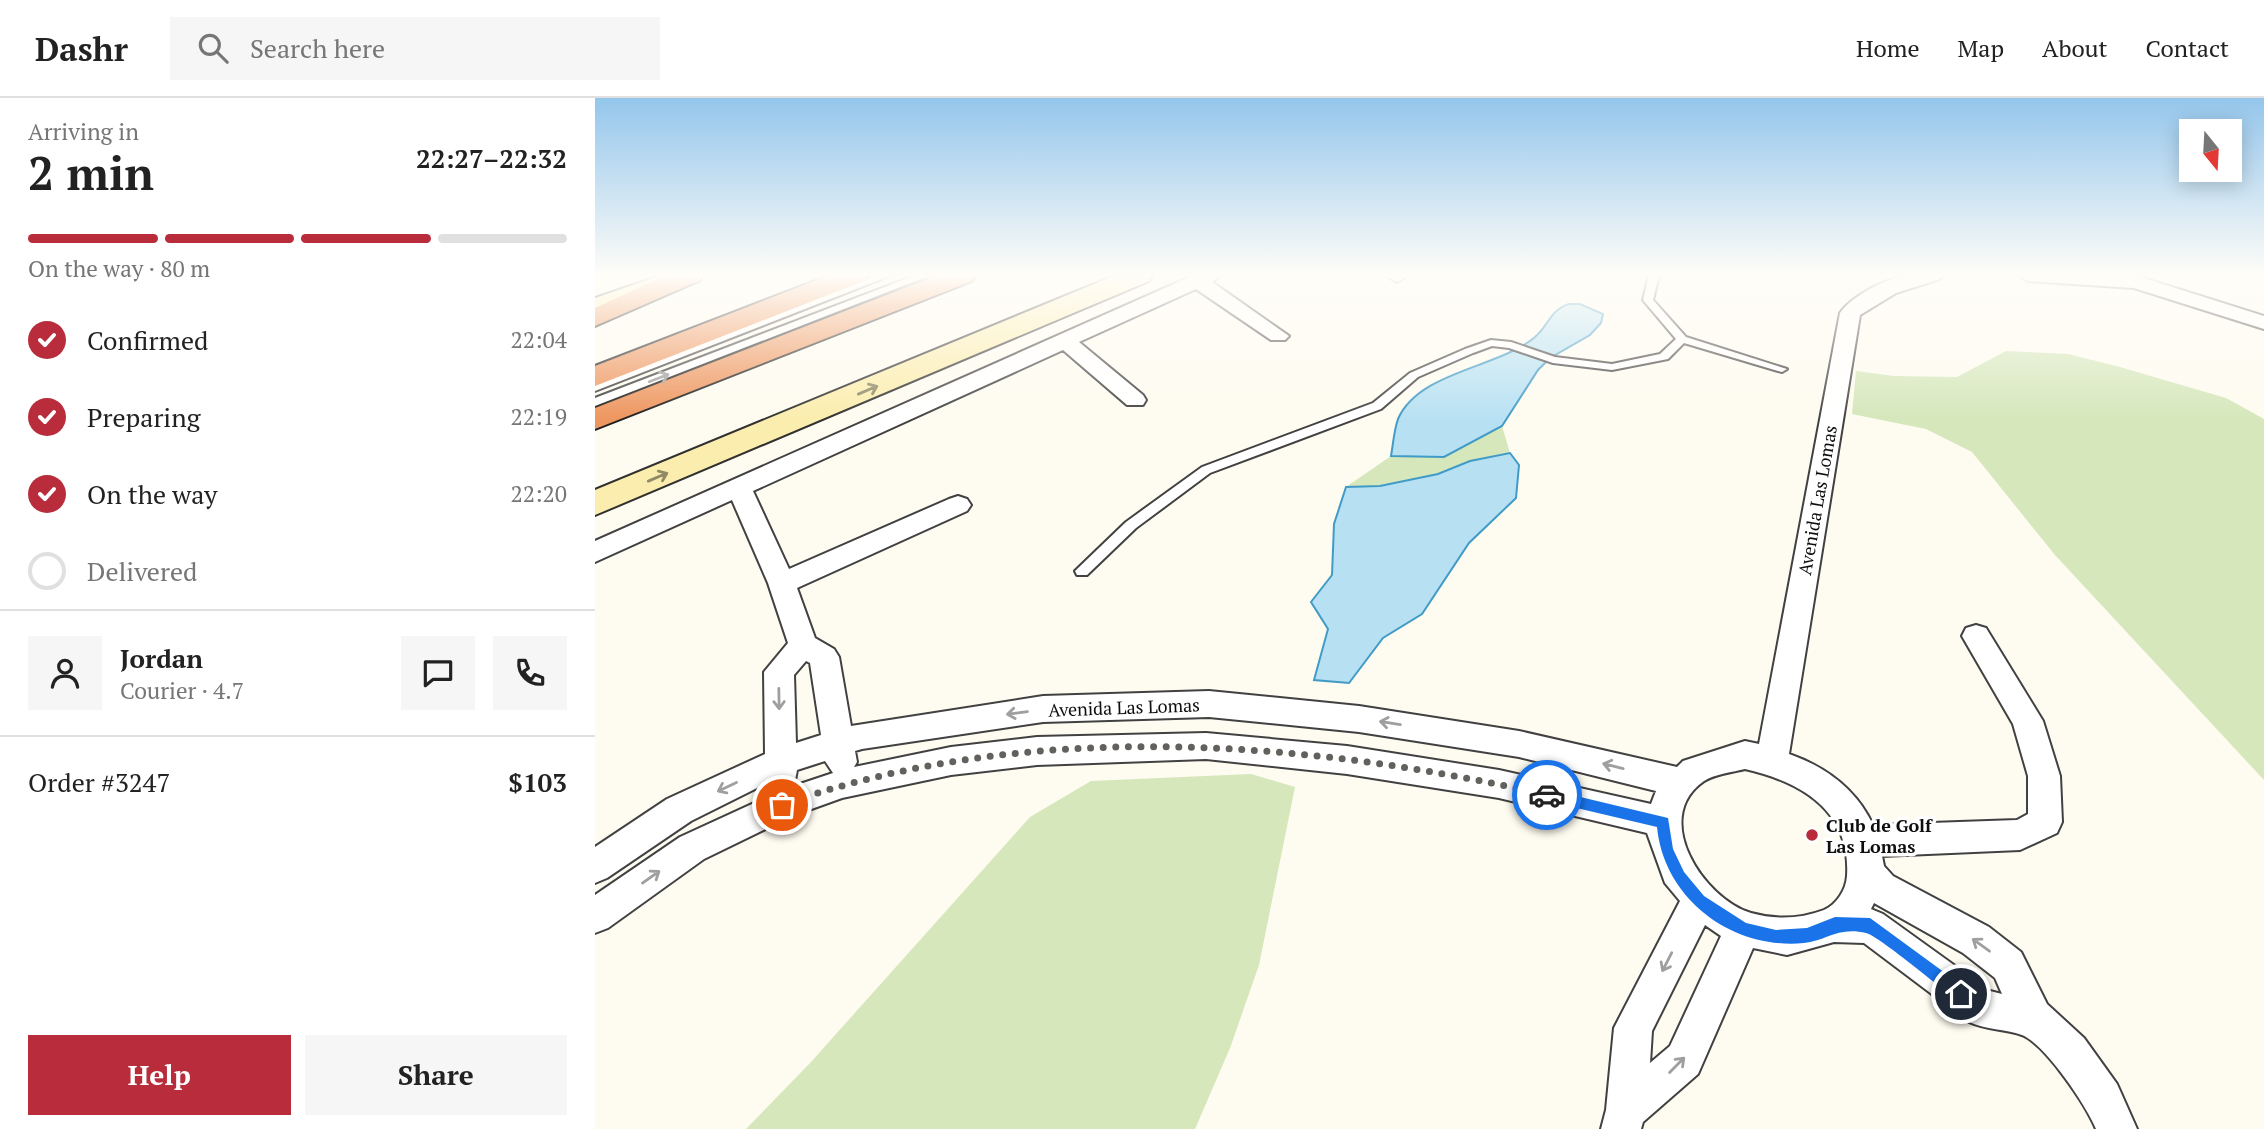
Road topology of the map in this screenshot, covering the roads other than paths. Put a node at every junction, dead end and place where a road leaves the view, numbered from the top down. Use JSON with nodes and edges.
{"nodes":[{"id":1,"x":732,"y":323,"type":"edge"},
{"id":2,"x":763,"y":323,"type":"edge"},
{"id":3,"x":801,"y":323,"type":"edge"},
{"id":4,"x":840,"y":323,"type":"edge"},
{"id":5,"x":1028,"y":323,"type":"edge"},
{"id":6,"x":1104,"y":323,"type":"edge"},
{"id":7,"x":1261,"y":323,"type":"edge"},
{"id":8,"x":1668,"y":323,"type":"edge"},
{"id":9,"x":1848,"y":323,"type":"edge"},
{"id":10,"x":1278,"y":337,"type":"dead end"},
{"id":11,"x":1682,"y":339,"type":"junction"},
{"id":12,"x":1065,"y":341,"type":"junction"},
{"id":13,"x":1782,"y":369,"type":"dead end"},
{"id":14,"x":595,"y":377,"type":"edge"},
{"id":15,"x":595,"y":388,"type":"edge"},
{"id":16,"x":1135,"y":400,"type":"dead end"},
{"id":17,"x":595,"y":402,"type":"edge"},
{"id":18,"x":595,"y":419,"type":"edge"},
{"id":19,"x":739,"y":486,"type":"junction"},
{"id":20,"x":595,"y":503,"type":"edge"},
{"id":21,"x":958,"y":505,"type":"dead end"},
{"id":22,"x":595,"y":552,"type":"edge"},
{"id":23,"x":1082,"y":571,"type":"dead end"},
{"id":24,"x":782,"y":583,"type":"junction"},
{"id":25,"x":1976,"y":636,"type":"dead end"},
{"id":26,"x":803,"y":645,"type":"junction"},
{"id":27,"x":840,"y":743,"type":"junction"},
{"id":28,"x":1772,"y":760,"type":"junction"},
{"id":29,"x":780,"y":762,"type":"junction"},
{"id":30,"x":1679,"y":782,"type":"junction"},
{"id":31,"x":842,"y":784,"type":"junction"},
{"id":32,"x":782,"y":805,"type":"junction"},
{"id":33,"x":1663,"y":822,"type":"junction"},
{"id":34,"x":1864,"y":853,"type":"junction"},
{"id":35,"x":595,"y":867,"type":"edge"},
{"id":36,"x":1699,"y":901,"type":"junction"},
{"id":37,"x":595,"y":916,"type":"edge"},
{"id":38,"x":1835,"y":925,"type":"junction"},
{"id":39,"x":1743,"y":929,"type":"junction"},
{"id":40,"x":2033,"y":1018,"type":"junction"},
{"id":41,"x":1623,"y":1119,"type":"edge"},
{"id":42,"x":2117,"y":1129,"type":"edge"}],
"edges":[{"from":1,"to":14,"type":"highway"},
{"from":2,"to":15,"type":"lane"},
{"from":17,"to":3,"type":"lane","one_way":true},
{"from":4,"to":18,"type":"highway"},
{"from":20,"to":5,"type":"main road","one_way":true},
{"from":6,"to":12,"type":"street"},
{"from":7,"to":10,"type":"street"},
{"from":8,"to":11,"type":"lane"},
{"from":9,"to":28,"type":"street","name":"Avenida Las Lomas"},
{"from":11,"to":13,"type":"lane"},
{"from":11,"to":23,"type":"lane"},
{"from":12,"to":16,"type":"street"},
{"from":12,"to":19,"type":"street"},
{"from":19,"to":22,"type":"street"},
{"from":19,"to":24,"type":"street"},
{"from":21,"to":24,"type":"street"},
{"from":24,"to":26,"type":"street"},
{"from":25,"to":34,"type":"street"},
{"from":26,"to":27,"type":"street"},
{"from":26,"to":29,"type":"street","one_way":true},
{"from":27,"to":29,"type":"street","name":"Avenida Las Lomas"},
{"from":30,"to":27,"type":"street","name":"Avenida Las Lomas","one_way":true},
{"from":27,"to":31,"type":"street"},
{"from":28,"to":30,"type":"street"},
{"from":28,"to":34,"type":"street"},
{"from":29,"to":32,"type":"street"},
{"from":29,"to":35,"type":"street","name":"Avenida Las Lomas","one_way":true},
{"from":30,"to":33,"type":"street"},
{"from":31,"to":32,"type":"street"},
{"from":31,"to":33,"type":"street"},
{"from":37,"to":32,"type":"street","one_way":true},
{"from":33,"to":36,"type":"street"},
{"from":34,"to":38,"type":"street"},
{"from":40,"to":34,"type":"street","one_way":true},
{"from":36,"to":39,"type":"street"},
{"from":36,"to":41,"type":"street","one_way":true},
{"from":38,"to":39,"type":"street"},
{"from":38,"to":40,"type":"street"},
{"from":41,"to":39,"type":"street","one_way":true},
{"from":40,"to":42,"type":"street"}]}
